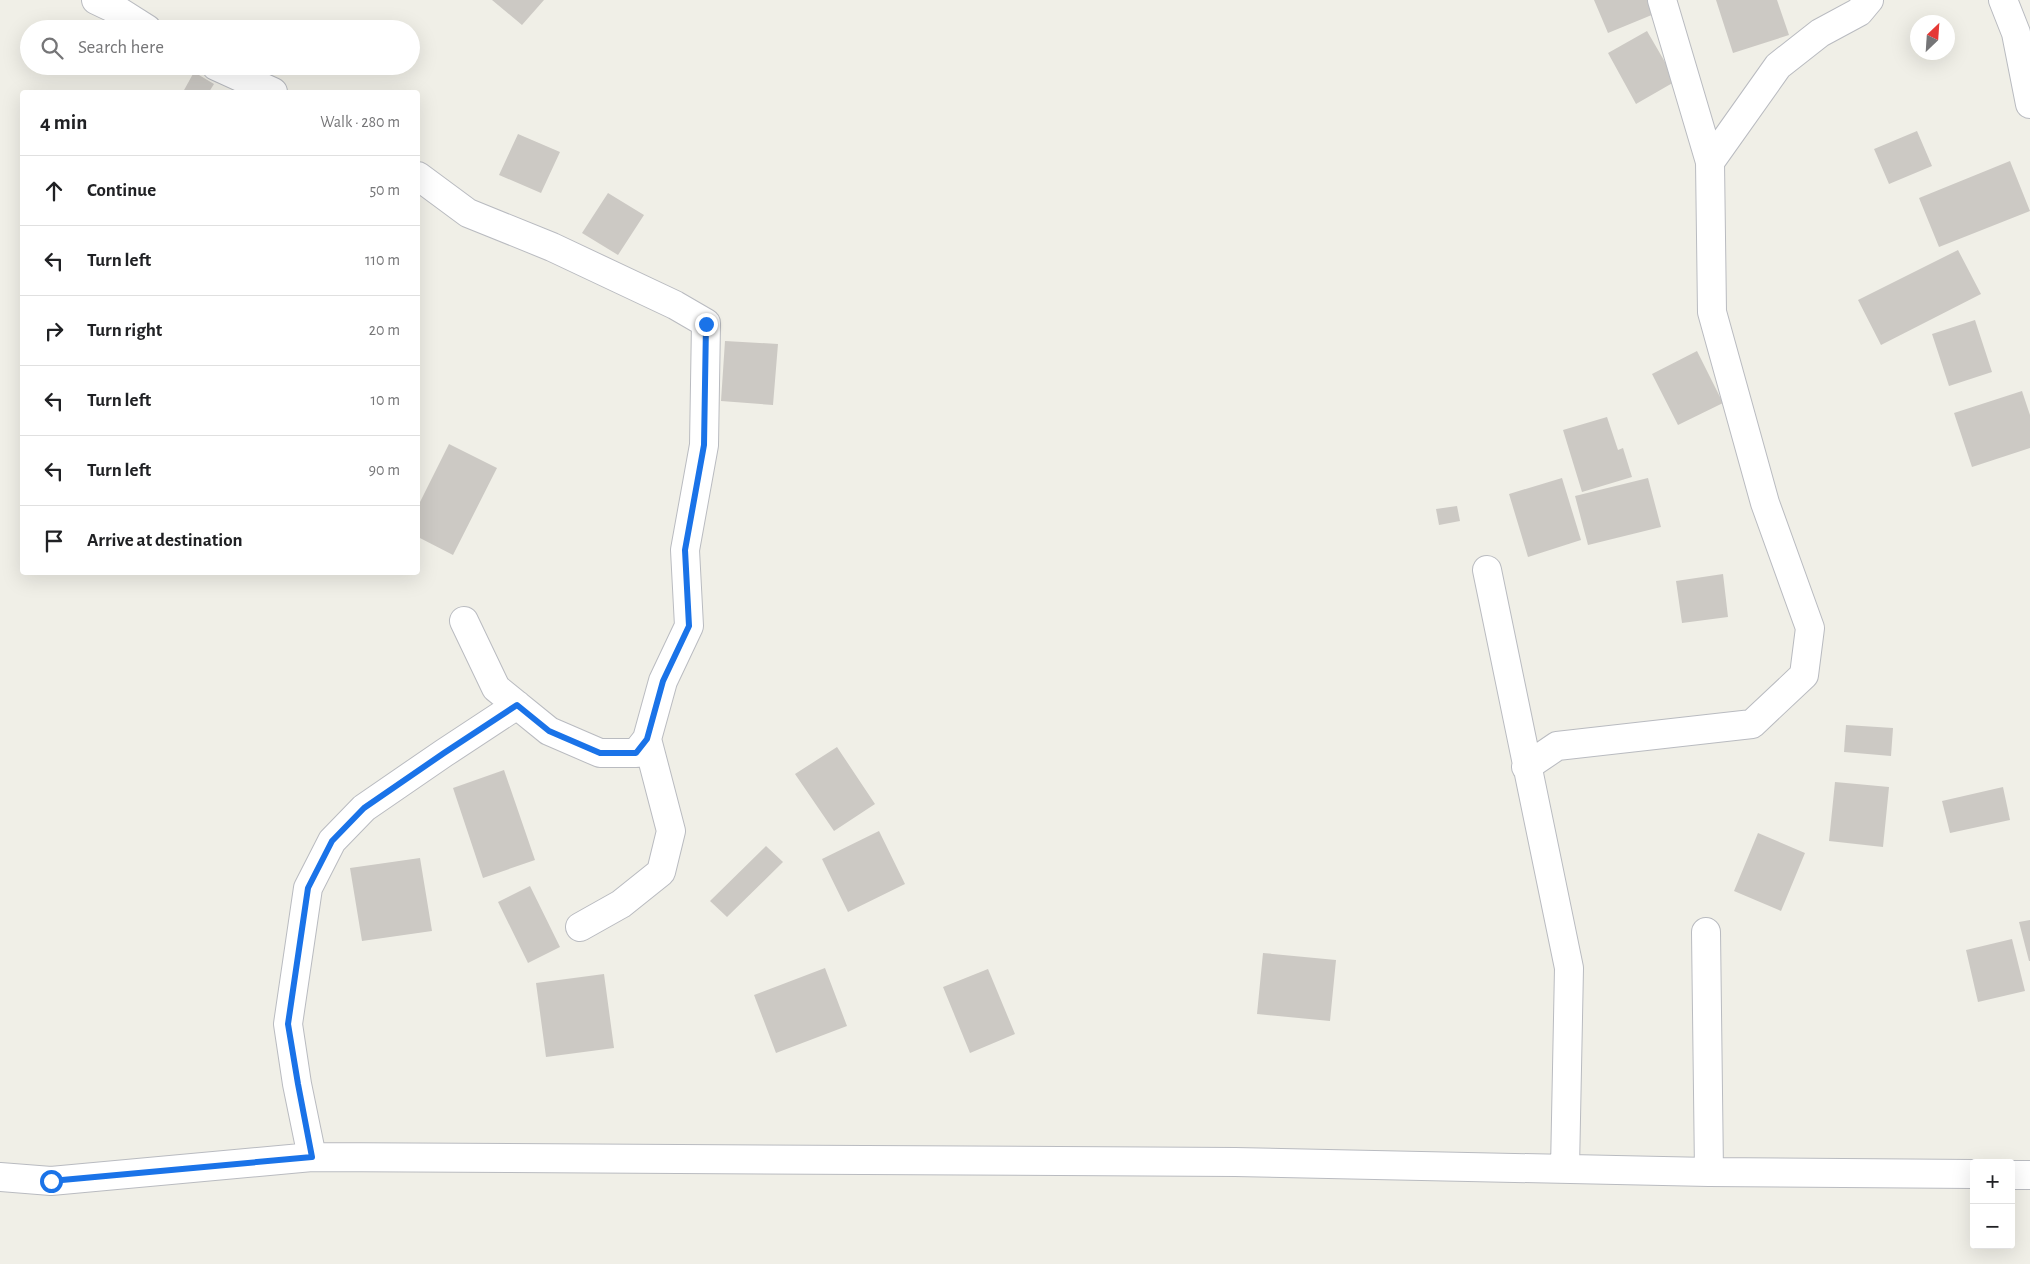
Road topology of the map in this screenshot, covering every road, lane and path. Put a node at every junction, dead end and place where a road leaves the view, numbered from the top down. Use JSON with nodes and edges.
{"nodes":[{"id":1,"x":96,"y":0,"type":"edge"},
{"id":2,"x":1662,"y":0,"type":"edge"},
{"id":3,"x":1870,"y":0,"type":"edge"},
{"id":4,"x":2003,"y":0,"type":"edge"},
{"id":5,"x":133,"y":20,"type":"edge"},
{"id":6,"x":236,"y":75,"type":"edge"},
{"id":7,"x":269,"y":90,"type":"edge"},
{"id":8,"x":2030,"y":104,"type":"edge"},
{"id":9,"x":1710,"y":162,"type":"junction"},
{"id":10,"x":420,"y":178,"type":"edge"},
{"id":11,"x":1486,"y":570,"type":"dead end"},
{"id":12,"x":464,"y":621,"type":"dead end"},
{"id":13,"x":517,"y":705,"type":"junction"},
{"id":14,"x":647,"y":739,"type":"junction"},
{"id":15,"x":1526,"y":767,"type":"junction"},
{"id":16,"x":580,"y":927,"type":"dead end"},
{"id":17,"x":1706,"y":932,"type":"dead end"},
{"id":18,"x":312,"y":1157,"type":"junction"},
{"id":19,"x":1565,"y":1169,"type":"junction"},
{"id":20,"x":1709,"y":1172,"type":"junction"},
{"id":21,"x":1970,"y":1174,"type":"edge"},
{"id":22,"x":2015,"y":1175,"type":"edge"},
{"id":23,"x":2030,"y":1175,"type":"edge"},
{"id":24,"x":0,"y":1177,"type":"edge"}],
"edges":[{"from":1,"to":5,"type":"street"},
{"from":2,"to":9,"type":"street"},
{"from":3,"to":9,"type":"street"},
{"from":4,"to":8,"type":"street"},
{"from":6,"to":7,"type":"street"},
{"from":9,"to":15,"type":"street"},
{"from":10,"to":14,"type":"street"},
{"from":11,"to":15,"type":"street"},
{"from":12,"to":13,"type":"street"},
{"from":13,"to":14,"type":"street"},
{"from":13,"to":18,"type":"street"},
{"from":14,"to":16,"type":"street"},
{"from":15,"to":19,"type":"street"},
{"from":17,"to":20,"type":"street"},
{"from":18,"to":19,"type":"street"},
{"from":18,"to":24,"type":"street"},
{"from":19,"to":20,"type":"street"},
{"from":20,"to":21,"type":"street"},
{"from":22,"to":23,"type":"street"}]}
